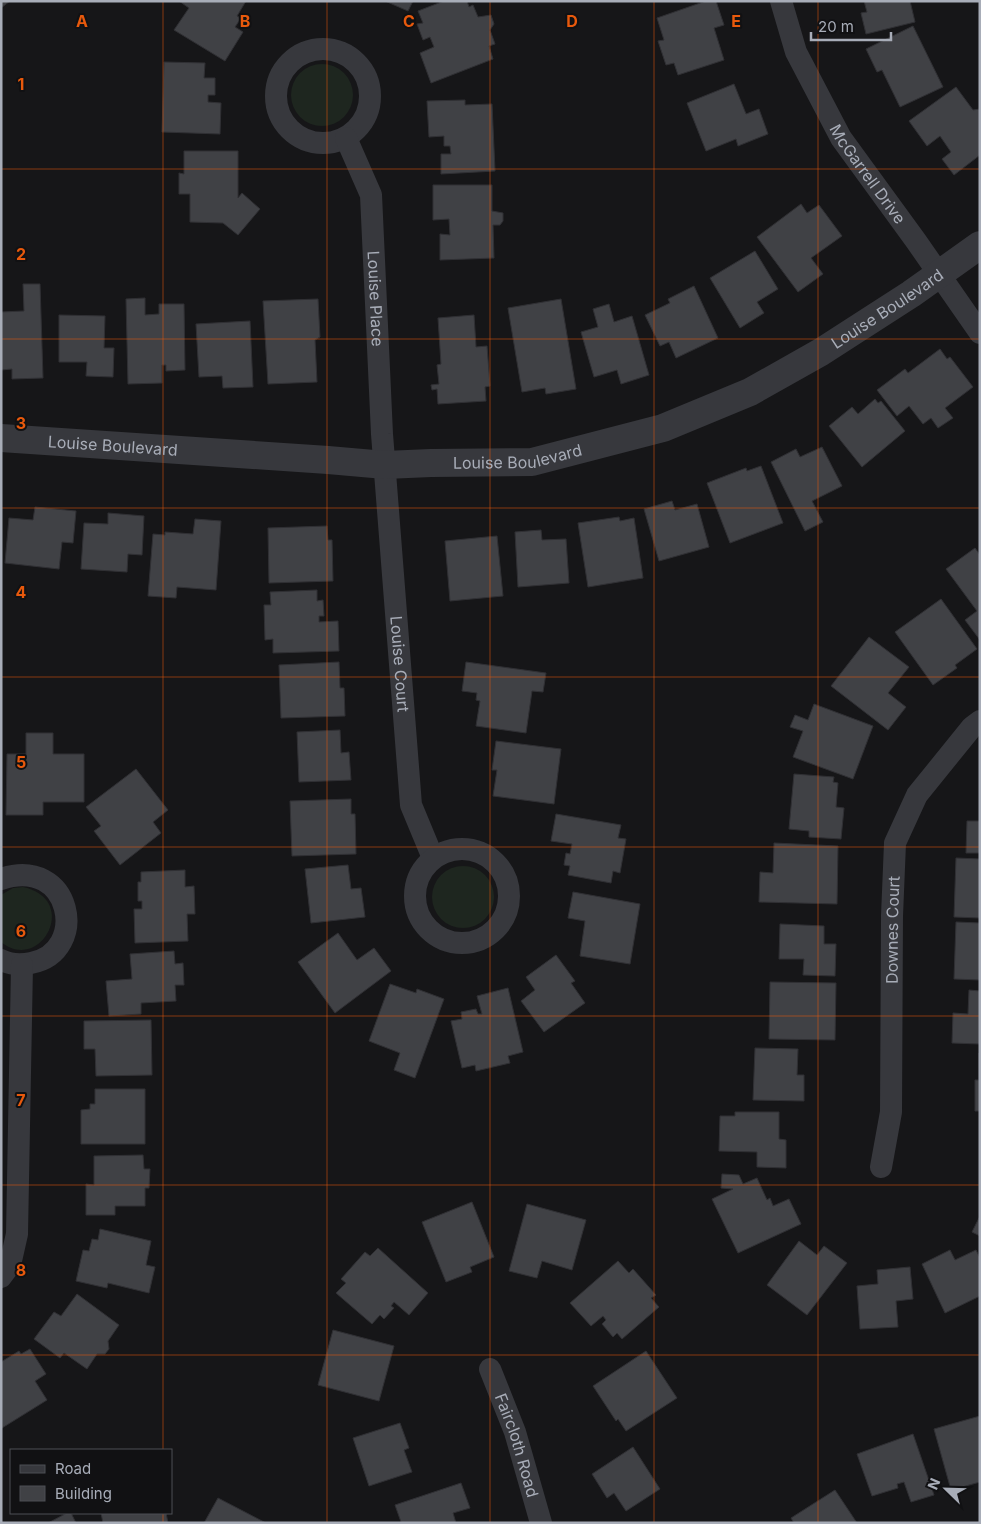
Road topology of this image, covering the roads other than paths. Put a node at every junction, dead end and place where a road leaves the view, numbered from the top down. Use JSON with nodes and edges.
{"nodes":[{"id":1,"x":782,"y":1,"type":"edge"},
{"id":2,"x":346,"y":138,"type":"junction"},
{"id":3,"x":980,"y":245,"type":"edge"},
{"id":4,"x":938,"y":274,"type":"junction"},
{"id":5,"x":980,"y":333,"type":"edge"},
{"id":6,"x":1,"y":438,"type":"edge"},
{"id":7,"x":385,"y":465,"type":"junction"},
{"id":8,"x":980,"y":721,"type":"edge"},
{"id":9,"x":433,"y":858,"type":"junction"},
{"id":10,"x":1,"y":879,"type":"edge"},
{"id":11,"x":12,"y":962,"type":"edge"},
{"id":12,"x":881,"y":1167,"type":"dead end"},
{"id":13,"x":1,"y":1277,"type":"edge"},
{"id":14,"x":490,"y":1369,"type":"dead end"},
{"id":15,"x":541,"y":1523,"type":"edge"}],
"edges":[{"from":1,"to":4,"type":"street","name":"McGarrell Drive"},
{"from":2,"to":2,"type":"street"},
{"from":2,"to":7,"type":"street","name":"Louise Place"},
{"from":3,"to":4,"type":"street","name":"Louise Boulevard"},
{"from":4,"to":5,"type":"street","name":"McGarrell Drive"},
{"from":4,"to":7,"type":"street","name":"Louise Boulevard"},
{"from":6,"to":7,"type":"street","name":"Louise Boulevard"},
{"from":7,"to":9,"type":"street","name":"Louise Court"},
{"from":8,"to":12,"type":"street","name":"Downes Court"},
{"from":9,"to":9,"type":"street"},
{"from":10,"to":11,"type":"street"},
{"from":11,"to":13,"type":"street"},
{"from":14,"to":15,"type":"street","name":"Faircloth Road"}]}
